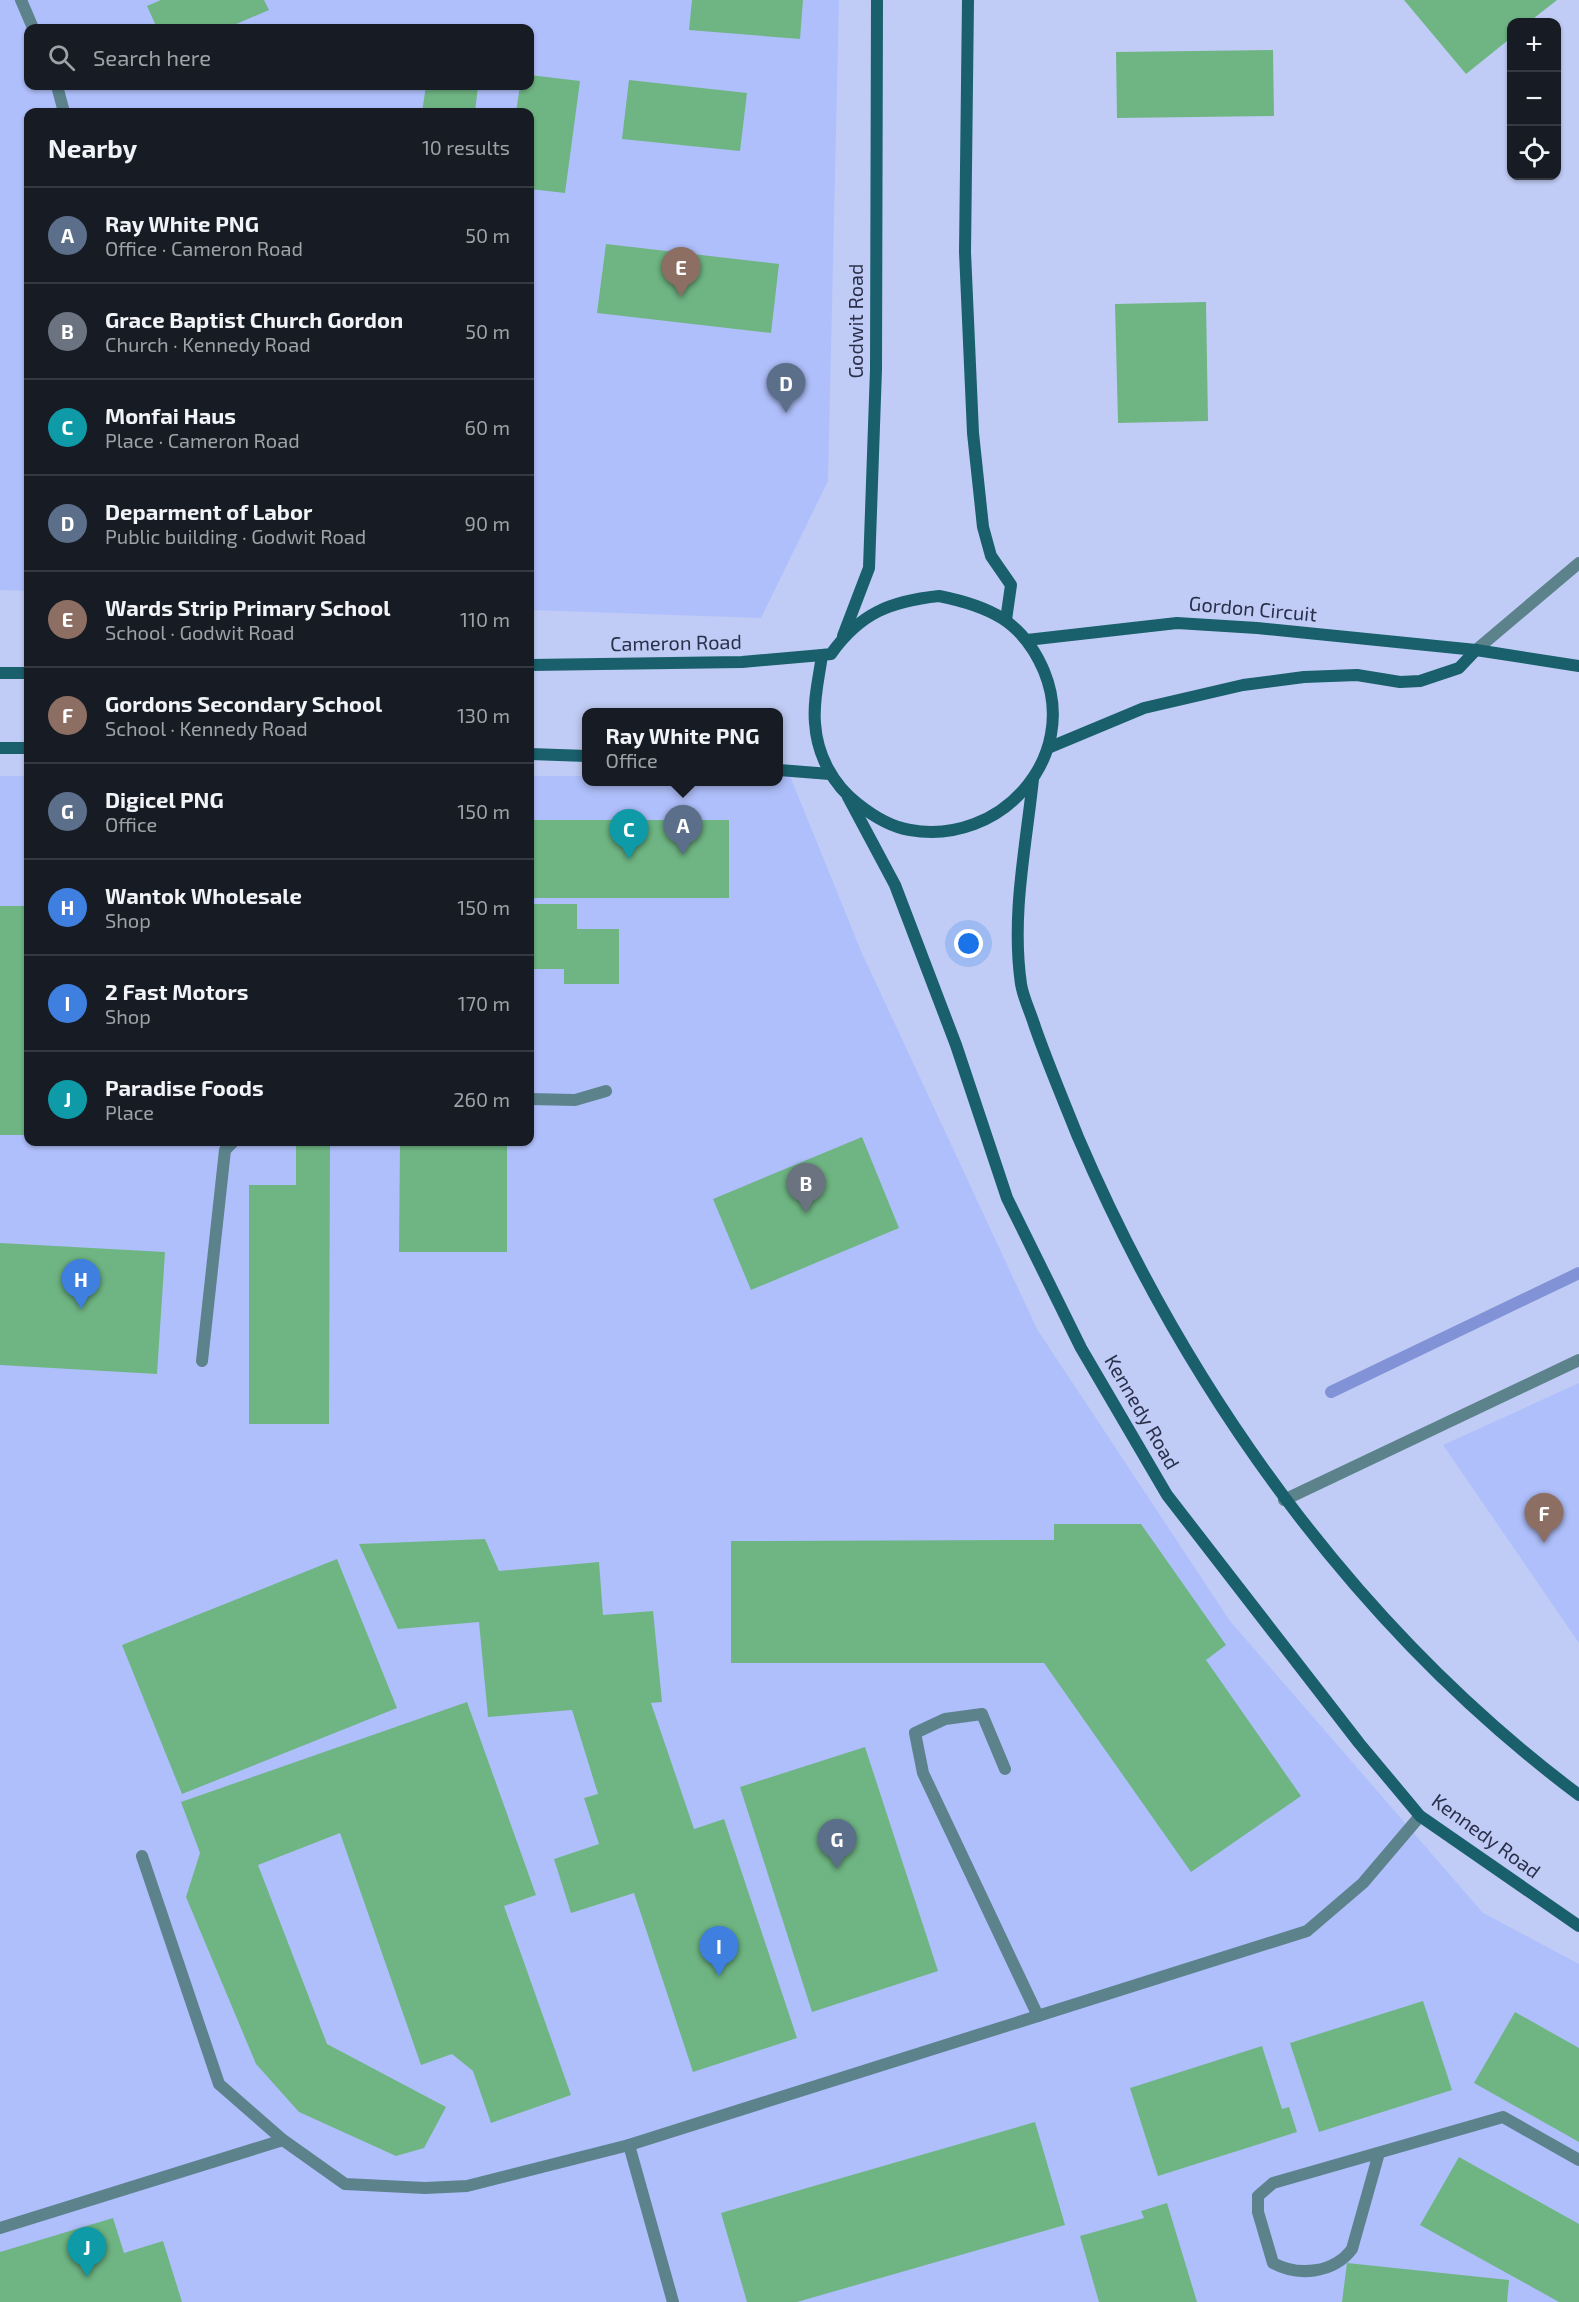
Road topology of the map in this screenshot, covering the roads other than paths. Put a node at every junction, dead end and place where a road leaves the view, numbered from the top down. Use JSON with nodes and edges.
{"nodes":[{"id":1,"x":21,"y":0,"type":"edge"},
{"id":2,"x":877,"y":0,"type":"edge"},
{"id":3,"x":968,"y":0,"type":"edge"},
{"id":4,"x":31,"y":24,"type":"edge"},
{"id":5,"x":58,"y":90,"type":"edge"},
{"id":6,"x":63,"y":108,"type":"edge"},
{"id":7,"x":1579,"y":563,"type":"edge"},
{"id":8,"x":1006,"y":620,"type":"junction"},
{"id":9,"x":843,"y":638,"type":"junction"},
{"id":10,"x":1027,"y":640,"type":"junction"},
{"id":11,"x":1476,"y":650,"type":"junction"},
{"id":12,"x":822,"y":655,"type":"junction"},
{"id":13,"x":534,"y":665,"type":"edge"},
{"id":14,"x":1579,"y":666,"type":"edge"},
{"id":15,"x":0,"y":673,"type":"edge"},
{"id":16,"x":24,"y":673,"type":"edge"},
{"id":17,"x":0,"y":748,"type":"edge"},
{"id":18,"x":24,"y":748,"type":"edge"},
{"id":19,"x":1048,"y":748,"type":"junction"},
{"id":20,"x":534,"y":754,"type":"edge"},
{"id":21,"x":582,"y":756,"type":"edge"},
{"id":22,"x":783,"y":770,"type":"edge"},
{"id":23,"x":830,"y":774,"type":"junction"},
{"id":24,"x":1034,"y":779,"type":"junction"},
{"id":25,"x":848,"y":796,"type":"junction"},
{"id":26,"x":606,"y":1090,"type":"dead end"},
{"id":27,"x":534,"y":1099,"type":"edge"},
{"id":28,"x":229,"y":1146,"type":"edge"},
{"id":29,"x":1579,"y":1360,"type":"edge"},
{"id":30,"x":202,"y":1361,"type":"dead end"},
{"id":31,"x":1284,"y":1500,"type":"junction"},
{"id":32,"x":1005,"y":1769,"type":"dead end"},
{"id":33,"x":1579,"y":1795,"type":"edge"},
{"id":34,"x":1420,"y":1816,"type":"junction"},
{"id":35,"x":142,"y":1856,"type":"dead end"},
{"id":36,"x":1579,"y":1926,"type":"edge"},
{"id":37,"x":1038,"y":2016,"type":"junction"},
{"id":38,"x":283,"y":2140,"type":"junction"},
{"id":39,"x":629,"y":2145,"type":"junction"},
{"id":40,"x":1379,"y":2153,"type":"junction"},
{"id":41,"x":1579,"y":2160,"type":"edge"},
{"id":42,"x":0,"y":2228,"type":"edge"},
{"id":43,"x":673,"y":2302,"type":"edge"}],
"edges":[{"from":1,"to":4,"type":"street"},
{"from":2,"to":9,"type":"main road","name":"Godwit Road"},
{"from":3,"to":8,"type":"main road"},
{"from":5,"to":6,"type":"street"},
{"from":7,"to":11,"type":"street"},
{"from":8,"to":9,"type":"main road"},
{"from":8,"to":10,"type":"main road"},
{"from":9,"to":12,"type":"main road"},
{"from":10,"to":11,"type":"main road","name":"Gordon Circuit"},
{"from":10,"to":19,"type":"main road"},
{"from":11,"to":14,"type":"main road","name":"Gordon Circuit"},
{"from":11,"to":19,"type":"main road"},
{"from":12,"to":13,"type":"main road","name":"Cameron Road"},
{"from":12,"to":23,"type":"main road"},
{"from":15,"to":16,"type":"main road"},
{"from":17,"to":18,"type":"main road"},
{"from":19,"to":24,"type":"main road"},
{"from":20,"to":21,"type":"main road"},
{"from":22,"to":23,"type":"main road"},
{"from":23,"to":25,"type":"main road"},
{"from":24,"to":25,"type":"main road"},
{"from":24,"to":31,"type":"main road"},
{"from":25,"to":34,"type":"main road","name":"Kennedy Road"},
{"from":26,"to":27,"type":"street"},
{"from":28,"to":30,"type":"street"},
{"from":29,"to":31,"type":"street"},
{"from":31,"to":33,"type":"main road"},
{"from":32,"to":37,"type":"street"},
{"from":34,"to":36,"type":"main road","name":"Kennedy Road"},
{"from":34,"to":37,"type":"street"},
{"from":35,"to":38,"type":"street"},
{"from":37,"to":39,"type":"street"},
{"from":38,"to":39,"type":"street"},
{"from":38,"to":42,"type":"street"},
{"from":39,"to":43,"type":"street"},
{"from":40,"to":40,"type":"street"},
{"from":40,"to":41,"type":"street"}]}
